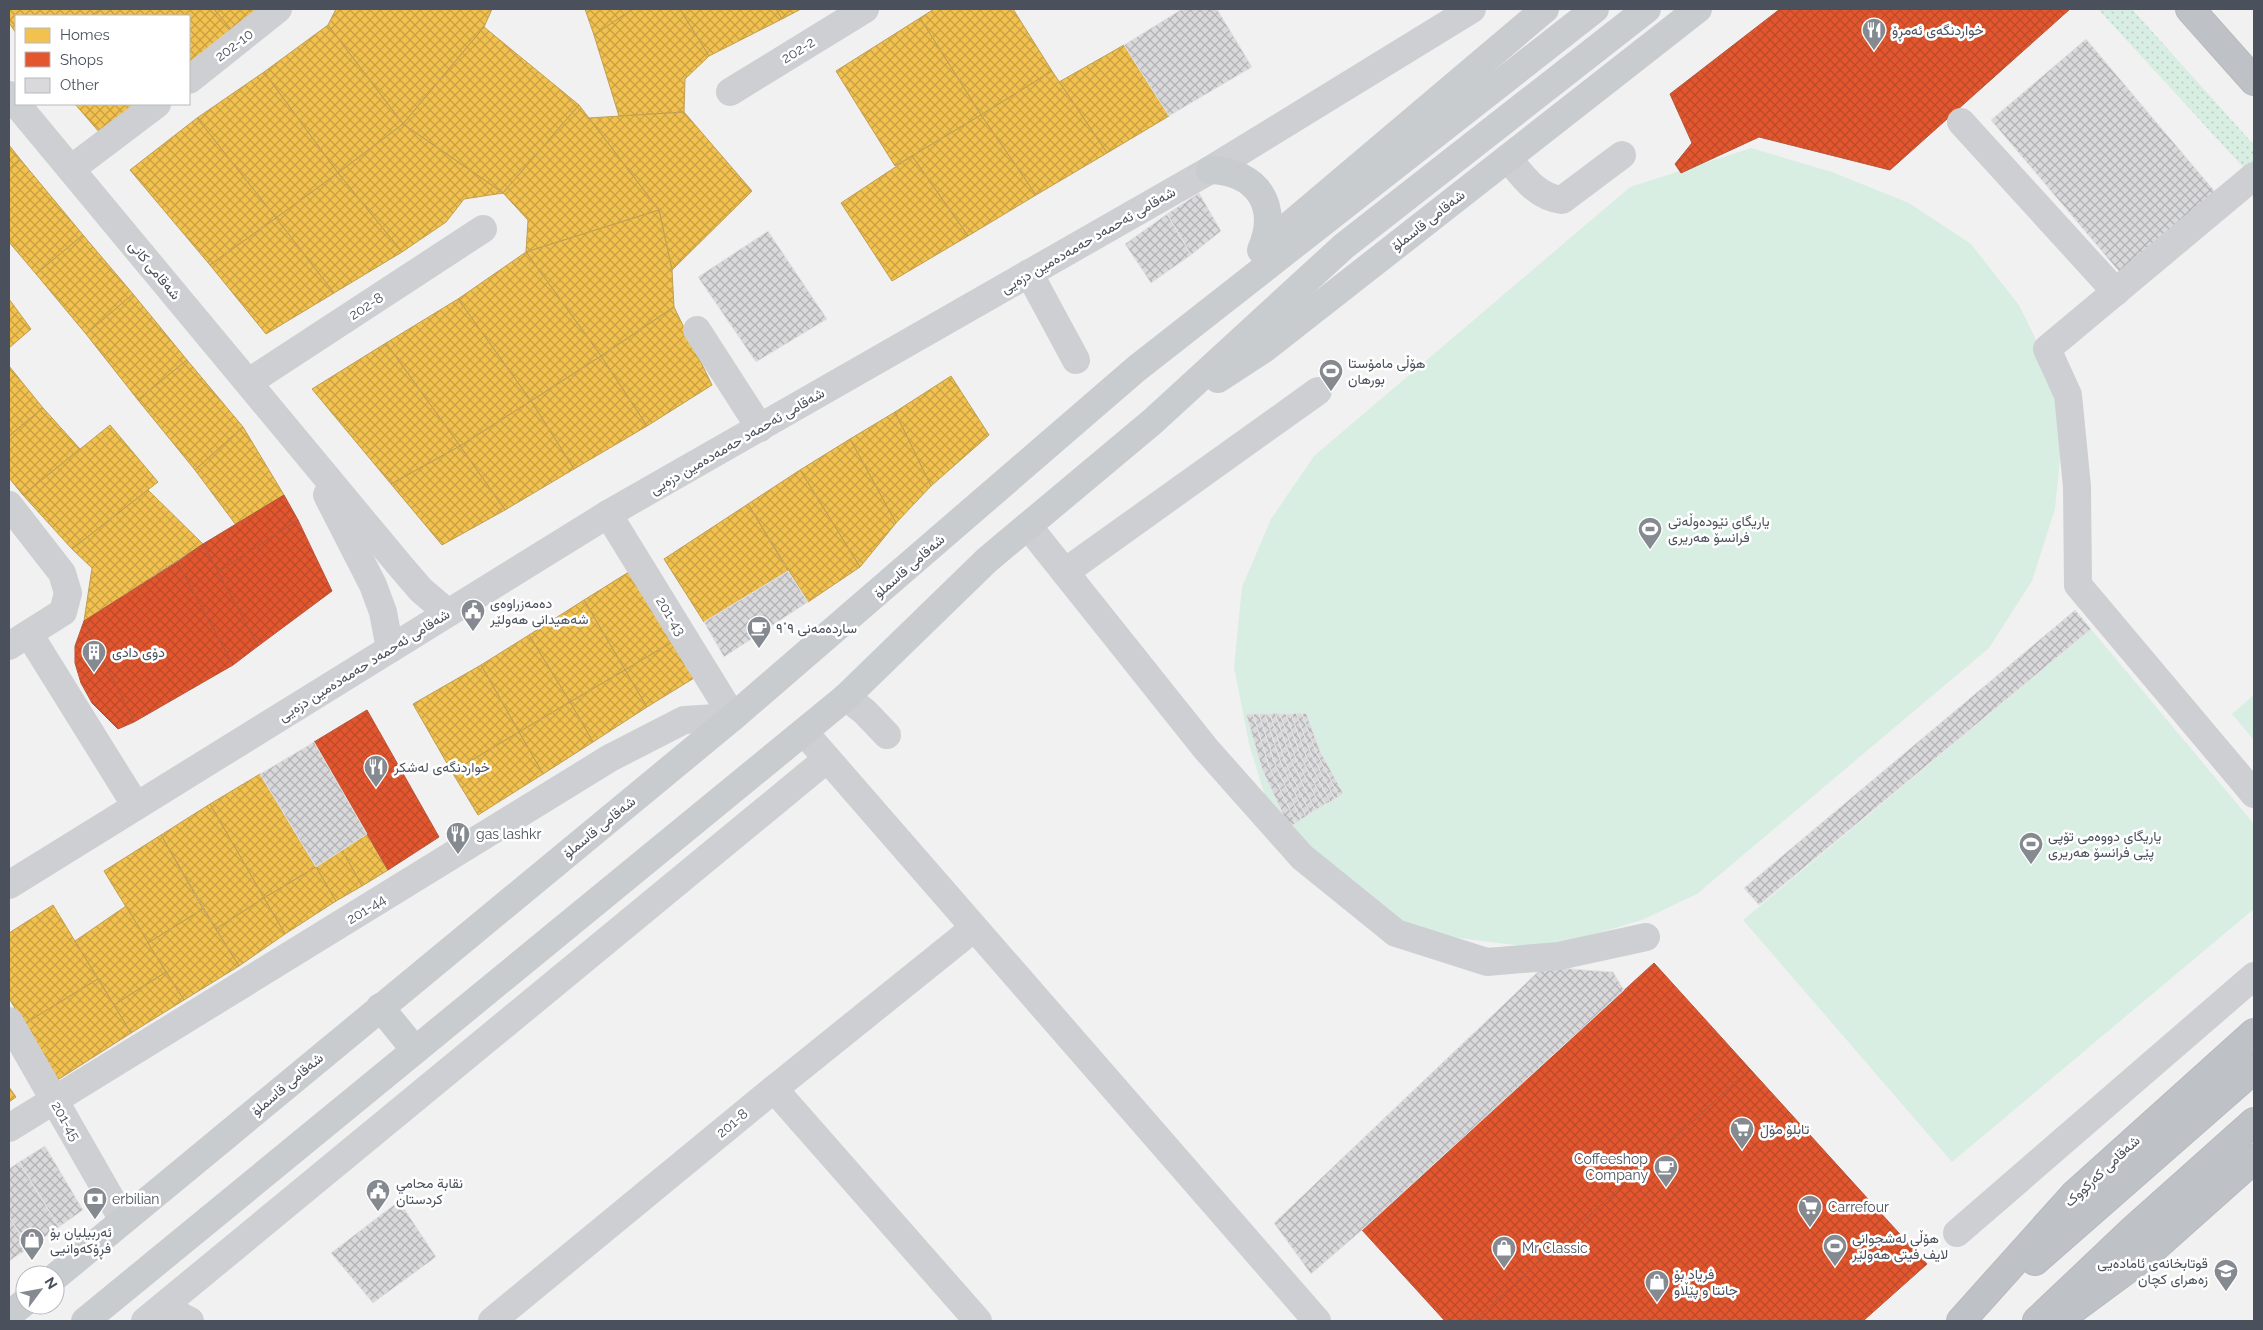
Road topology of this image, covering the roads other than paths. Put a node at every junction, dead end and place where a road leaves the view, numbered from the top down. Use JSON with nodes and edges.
{"nodes":[{"id":1,"x":278,"y":9,"type":"edge"},
{"id":2,"x":865,"y":9,"type":"edge"},
{"id":3,"x":1472,"y":9,"type":"edge"},
{"id":4,"x":1546,"y":9,"type":"edge"},
{"id":5,"x":1595,"y":9,"type":"edge"},
{"id":6,"x":1647,"y":9,"type":"edge"},
{"id":7,"x":1698,"y":9,"type":"edge"},
{"id":8,"x":2190,"y":9,"type":"edge"},
{"id":9,"x":1437,"y":18,"type":"edge"},
{"id":10,"x":190,"y":79,"type":"edge"},
{"id":11,"x":2254,"y":81,"type":"edge"},
{"id":12,"x":730,"y":92,"type":"dead end"},
{"id":13,"x":17,"y":105,"type":"edge"},
{"id":14,"x":156,"y":105,"type":"edge"},
{"id":15,"x":1961,"y":122,"type":"dead end"},
{"id":16,"x":1622,"y":156,"type":"dead end"},
{"id":17,"x":1508,"y":158,"type":"junction"},
{"id":18,"x":71,"y":170,"type":"junction"},
{"id":19,"x":1210,"y":170,"type":"junction"},
{"id":20,"x":2254,"y":176,"type":"edge"},
{"id":21,"x":484,"y":229,"type":"dead end"},
{"id":22,"x":1261,"y":250,"type":"junction"},
{"id":23,"x":1030,"y":273,"type":"junction"},
{"id":24,"x":2116,"y":292,"type":"junction"},
{"id":25,"x":697,"y":330,"type":"dead end"},
{"id":26,"x":1076,"y":360,"type":"dead end"},
{"id":27,"x":1136,"y":369,"type":"junction"},
{"id":28,"x":249,"y":382,"type":"junction"},
{"id":29,"x":1318,"y":391,"type":"dead end"},
{"id":30,"x":1152,"y":422,"type":"junction"},
{"id":31,"x":760,"y":428,"type":"junction"},
{"id":32,"x":301,"y":445,"type":"junction"},
{"id":33,"x":9,"y":505,"type":"edge"},
{"id":34,"x":608,"y":514,"type":"junction"},
{"id":35,"x":1028,"y":526,"type":"junction"},
{"id":36,"x":1065,"y":572,"type":"junction"},
{"id":37,"x":448,"y":613,"type":"junction"},
{"id":38,"x":19,"y":640,"type":"edge"},
{"id":39,"x":390,"y":649,"type":"junction"},
{"id":40,"x":846,"y":697,"type":"junction"},
{"id":41,"x":733,"y":718,"type":"junction"},
{"id":42,"x":804,"y":732,"type":"junction"},
{"id":43,"x":887,"y":735,"type":"dead end"},
{"id":44,"x":827,"y":759,"type":"junction"},
{"id":45,"x":2254,"y":794,"type":"edge"},
{"id":46,"x":136,"y":806,"type":"junction"},
{"id":47,"x":9,"y":885,"type":"edge"},
{"id":48,"x":974,"y":928,"type":"junction"},
{"id":49,"x":1646,"y":937,"type":"dead end"},
{"id":50,"x":2254,"y":976,"type":"edge"},
{"id":51,"x":380,"y":1007,"type":"junction"},
{"id":52,"x":9,"y":1020,"type":"edge"},
{"id":53,"x":2254,"y":1033,"type":"edge"},
{"id":54,"x":415,"y":1050,"type":"junction"},
{"id":55,"x":2254,"y":1069,"type":"edge"},
{"id":56,"x":774,"y":1089,"type":"junction"},
{"id":57,"x":54,"y":1101,"type":"junction"},
{"id":58,"x":2254,"y":1122,"type":"edge"},
{"id":59,"x":9,"y":1128,"type":"edge"},
{"id":60,"x":2254,"y":1159,"type":"edge"},
{"id":61,"x":123,"y":1220,"type":"junction"},
{"id":62,"x":1957,"y":1233,"type":"dead end"},
{"id":63,"x":65,"y":1269,"type":"edge"},
{"id":64,"x":154,"y":1314,"type":"edge"},
{"id":65,"x":85,"y":1321,"type":"edge"},
{"id":66,"x":190,"y":1321,"type":"edge"},
{"id":67,"x":492,"y":1321,"type":"edge"},
{"id":68,"x":978,"y":1321,"type":"edge"},
{"id":69,"x":1317,"y":1321,"type":"edge"},
{"id":70,"x":1961,"y":1321,"type":"edge"},
{"id":71,"x":1966,"y":1321,"type":"edge"},
{"id":72,"x":2037,"y":1321,"type":"edge"},
{"id":73,"x":2056,"y":1321,"type":"edge"}],
"edges":[{"from":1,"to":10,"type":"street","name":"202-10"},
{"from":2,"to":12,"type":"street","name":"202-2"},
{"from":3,"to":9,"type":"street","name":"شەقامی ئەحمەد حەمەدەمین دزەیی"},
{"from":4,"to":22,"type":"main road","name":"شەقامی قاسملۆ"},
{"from":5,"to":27,"type":"main road","name":"شەقامی قاسملۆ"},
{"from":6,"to":30,"type":"main road","name":"شەقامی قاسملۆ"},
{"from":7,"to":17,"type":"main road","name":"شەقامی قاسملۆ"},
{"from":8,"to":11,"type":"highway"},
{"from":9,"to":19,"type":"street","name":"شەقامی ئەحمەد حەمەدەمین دزەیی"},
{"from":13,"to":18,"type":"street","name":"شەقامی کانی"},
{"from":14,"to":18,"type":"street"},
{"from":15,"to":24,"type":"street"},
{"from":16,"to":17,"type":"street"},
{"from":17,"to":30,"type":"main road","name":"شەقامی قاسملۆ"},
{"from":18,"to":28,"type":"street","name":"شەقامی کانی"},
{"from":19,"to":22,"type":"main road"},
{"from":19,"to":23,"type":"street","name":"شەقامی ئەحمەد حەمەدەمین دزەیی"},
{"from":20,"to":24,"type":"street"},
{"from":21,"to":28,"type":"street","name":"202-8"},
{"from":22,"to":27,"type":"main road","name":"شەقامی قاسملۆ"},
{"from":23,"to":26,"type":"street"},
{"from":23,"to":31,"type":"street","name":"شەقامی ئەحمەد حەمەدەمین دزەیی"},
{"from":24,"to":45,"type":"street"},
{"from":25,"to":31,"type":"street"},
{"from":27,"to":41,"type":"main road","name":"شەقامی قاسملۆ"},
{"from":28,"to":32,"type":"street","name":"شەقامی کانی"},
{"from":29,"to":36,"type":"street"},
{"from":30,"to":35,"type":"main road","name":"شەقامی قاسملۆ"},
{"from":31,"to":34,"type":"street","name":"شەقامی ئەحمەد حەمەدەمین دزەیی"},
{"from":32,"to":37,"type":"street","name":"شەقامی کانی"},
{"from":32,"to":39,"type":"street","name":"شەقامی کانی"},
{"from":33,"to":38,"type":"street"},
{"from":34,"to":37,"type":"street","name":"شەقامی ئەحمەد حەمەدەمین دزەیی"},
{"from":34,"to":41,"type":"street","name":"201-43"},
{"from":35,"to":36,"type":"street"},
{"from":35,"to":40,"type":"main road","name":"شەقامی قاسملۆ"},
{"from":36,"to":49,"type":"street"},
{"from":37,"to":39,"type":"street","name":"شەقامی ئەحمەد حەمەدەمین دزەیی"},
{"from":38,"to":46,"type":"street"},
{"from":39,"to":46,"type":"street","name":"شەقامی ئەحمەد حەمەدەمین دزەیی"},
{"from":40,"to":42,"type":"main road","name":"شەقامی قاسملۆ"},
{"from":40,"to":43,"type":"street"},
{"from":41,"to":51,"type":"main road","name":"شەقامی قاسملۆ"},
{"from":41,"to":57,"type":"street","name":"201-44"},
{"from":42,"to":44,"type":"street"},
{"from":42,"to":54,"type":"main road","name":"شەقامی قاسملۆ"},
{"from":44,"to":48,"type":"street"},
{"from":44,"to":64,"type":"street"},
{"from":46,"to":47,"type":"street","name":"شەقامی ئەحمەد حەمەدەمین دزەیی"},
{"from":48,"to":56,"type":"street","name":"201-8"},
{"from":48,"to":69,"type":"street"},
{"from":50,"to":62,"type":"street"},
{"from":51,"to":54,"type":"main road"},
{"from":51,"to":61,"type":"main road","name":"شەقامی قاسملۆ"},
{"from":52,"to":57,"type":"street","name":"201-45"},
{"from":53,"to":70,"type":"highway","name":"شەقامی کەرکووک"},
{"from":54,"to":65,"type":"main road","name":"شەقامی قاسملۆ"},
{"from":55,"to":71,"type":"highway","name":"شەقامی کەرکووک"},
{"from":56,"to":67,"type":"street","name":"201-8"},
{"from":56,"to":68,"type":"street"},
{"from":57,"to":59,"type":"street","name":"201-44"},
{"from":57,"to":61,"type":"street","name":"201-45"},
{"from":58,"to":72,"type":"highway"},
{"from":60,"to":73,"type":"highway"},
{"from":61,"to":63,"type":"main road","name":"شەقامی قاسملۆ"},
{"from":64,"to":66,"type":"street"}]}
